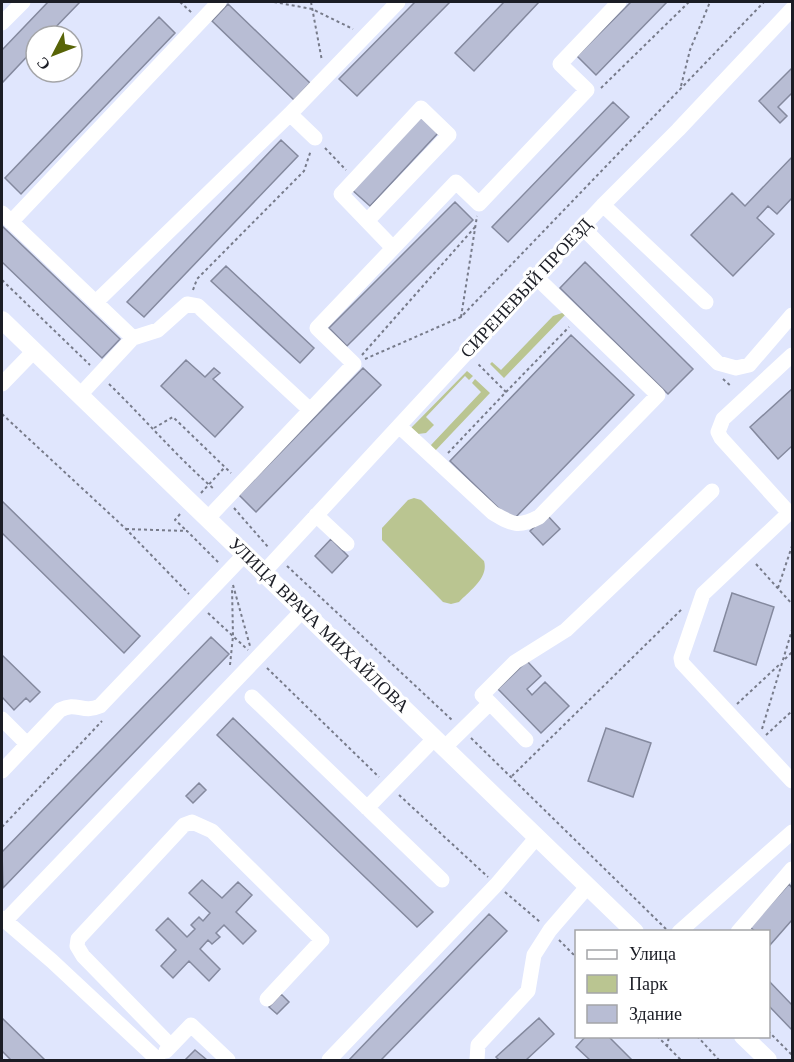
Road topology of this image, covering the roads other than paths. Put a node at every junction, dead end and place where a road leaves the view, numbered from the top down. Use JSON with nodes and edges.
{"nodes":[{"id":1,"x":23,"y":2,"type":"edge"},
{"id":2,"x":219,"y":2,"type":"edge"},
{"id":3,"x":398,"y":2,"type":"edge"},
{"id":4,"x":619,"y":2,"type":"edge"},
{"id":5,"x":792,"y":9,"type":"edge"},
{"id":6,"x":2,"y":23,"type":"edge"},
{"id":7,"x":290,"y":114,"type":"junction"},
{"id":8,"x":315,"y":138,"type":"road end"},
{"id":9,"x":603,"y":205,"type":"junction"},
{"id":10,"x":6,"y":217,"type":"edge"},
{"id":11,"x":367,"y":221,"type":"junction"},
{"id":12,"x":582,"y":227,"type":"junction"},
{"id":13,"x":393,"y":248,"type":"junction"},
{"id":14,"x":536,"y":277,"type":"junction"},
{"id":15,"x":96,"y":302,"type":"junction"},
{"id":16,"x":706,"y":302,"type":"dead end"},
{"id":17,"x":792,"y":315,"type":"edge"},
{"id":18,"x":2,"y":320,"type":"edge"},
{"id":19,"x":133,"y":338,"type":"junction"},
{"id":20,"x":34,"y":351,"type":"junction"},
{"id":21,"x":792,"y":355,"type":"edge"},
{"id":22,"x":2,"y":384,"type":"edge"},
{"id":23,"x":80,"y":395,"type":"junction"},
{"id":24,"x":310,"y":410,"type":"junction"},
{"id":25,"x":399,"y":426,"type":"junction"},
{"id":26,"x":712,"y":491,"type":"dead end"},
{"id":27,"x":316,"y":515,"type":"junction"},
{"id":28,"x":208,"y":518,"type":"junction"},
{"id":29,"x":347,"y":544,"type":"dead end"},
{"id":30,"x":245,"y":554,"type":"junction"},
{"id":31,"x":264,"y":572,"type":"junction"},
{"id":32,"x":303,"y":610,"type":"junction"},
{"id":33,"x":252,"y":697,"type":"dead end"},
{"id":34,"x":490,"y":703,"type":"junction"},
{"id":35,"x":2,"y":719,"type":"edge"},
{"id":36,"x":526,"y":740,"type":"dead end"},
{"id":37,"x":440,"y":743,"type":"junction"},
{"id":38,"x":27,"y":744,"type":"junction"},
{"id":39,"x":2,"y":771,"type":"edge"},
{"id":40,"x":792,"y":781,"type":"edge"},
{"id":41,"x":368,"y":808,"type":"junction"},
{"id":42,"x":792,"y":832,"type":"edge"},
{"id":43,"x":537,"y":837,"type":"junction"},
{"id":44,"x":792,"y":868,"type":"edge"},
{"id":45,"x":442,"y":880,"type":"dead end"},
{"id":46,"x":588,"y":886,"type":"junction"},
{"id":47,"x":3,"y":920,"type":"edge"},
{"id":48,"x":633,"y":930,"type":"edge"},
{"id":49,"x":681,"y":930,"type":"edge"},
{"id":50,"x":740,"y":930,"type":"edge"},
{"id":51,"x":267,"y":999,"type":"dead end"},
{"id":52,"x":745,"y":1038,"type":"edge"},
{"id":53,"x":171,"y":1046,"type":"junction"},
{"id":54,"x":158,"y":1060,"type":"edge"},
{"id":55,"x":228,"y":1060,"type":"edge"},
{"id":56,"x":329,"y":1060,"type":"edge"},
{"id":57,"x":477,"y":1060,"type":"edge"},
{"id":58,"x":768,"y":1060,"type":"edge"}],
"edges":[{"from":1,"to":6,"type":"street"},
{"from":2,"to":10,"type":"street"},
{"from":3,"to":7,"type":"street"},
{"from":4,"to":13,"type":"street"},
{"from":5,"to":9,"type":"street","name":"СИРЕНЕВЫЙ ПРОЕЗД"},
{"from":7,"to":8,"type":"street"},
{"from":7,"to":15,"type":"street"},
{"from":9,"to":12,"type":"street","name":"СИРЕНЕВЫЙ ПРОЕЗД"},
{"from":9,"to":16,"type":"street"},
{"from":10,"to":15,"type":"street"},
{"from":11,"to":11,"type":"street"},
{"from":11,"to":13,"type":"street"},
{"from":12,"to":14,"type":"street","name":"СИРЕНЕВЫЙ ПРОЕЗД"},
{"from":12,"to":17,"type":"street"},
{"from":13,"to":24,"type":"street"},
{"from":14,"to":25,"type":"street","name":"СИРЕНЕВЫЙ ПРОЕЗД"},
{"from":14,"to":25,"type":"street"},
{"from":15,"to":19,"type":"street"},
{"from":18,"to":20,"type":"main road","name":"УЛИЦА ВРАЧА МИХАЙЛОВА"},
{"from":19,"to":23,"type":"street"},
{"from":19,"to":24,"type":"street"},
{"from":20,"to":22,"type":"street"},
{"from":20,"to":23,"type":"main road","name":"УЛИЦА ВРАЧА МИХАЙЛОВА"},
{"from":21,"to":40,"type":"street"},
{"from":23,"to":28,"type":"main road","name":"УЛИЦА ВРАЧА МИХАЙЛОВА"},
{"from":24,"to":28,"type":"street"},
{"from":25,"to":27,"type":"street","name":"СИРЕНЕВЫЙ ПРОЕЗД"},
{"from":26,"to":34,"type":"street"},
{"from":27,"to":29,"type":"street"},
{"from":27,"to":31,"type":"street","name":"СИРЕНЕВЫЙ ПРОЕЗД"},
{"from":28,"to":30,"type":"main road","name":"УЛИЦА ВРАЧА МИХАЙЛОВА"},
{"from":30,"to":31,"type":"main road","name":"УЛИЦА ВРАЧА МИХАЙЛОВА"},
{"from":30,"to":38,"type":"street"},
{"from":31,"to":32,"type":"main road","name":"УЛИЦА ВРАЧА МИХАЙЛОВА"},
{"from":32,"to":37,"type":"main road","name":"УЛИЦА ВРАЧА МИХАЙЛОВА"},
{"from":32,"to":47,"type":"street"},
{"from":33,"to":41,"type":"street"},
{"from":34,"to":36,"type":"street"},
{"from":34,"to":37,"type":"street"},
{"from":35,"to":38,"type":"street"},
{"from":37,"to":41,"type":"street"},
{"from":37,"to":43,"type":"main road","name":"УЛИЦА ВРАЧА МИХАЙЛОВА"},
{"from":38,"to":39,"type":"street"},
{"from":41,"to":45,"type":"street"},
{"from":42,"to":49,"type":"street"},
{"from":43,"to":46,"type":"main road","name":"УЛИЦА ВРАЧА МИХАЙЛОВА"},
{"from":43,"to":56,"type":"street"},
{"from":44,"to":50,"type":"street"},
{"from":46,"to":48,"type":"main road","name":"УЛИЦА ВРАЧА МИХАЙЛОВА"},
{"from":46,"to":57,"type":"street"},
{"from":47,"to":54,"type":"street"},
{"from":51,"to":53,"type":"street"},
{"from":52,"to":58,"type":"main road"},
{"from":53,"to":54,"type":"street"},
{"from":53,"to":55,"type":"street"}]}
